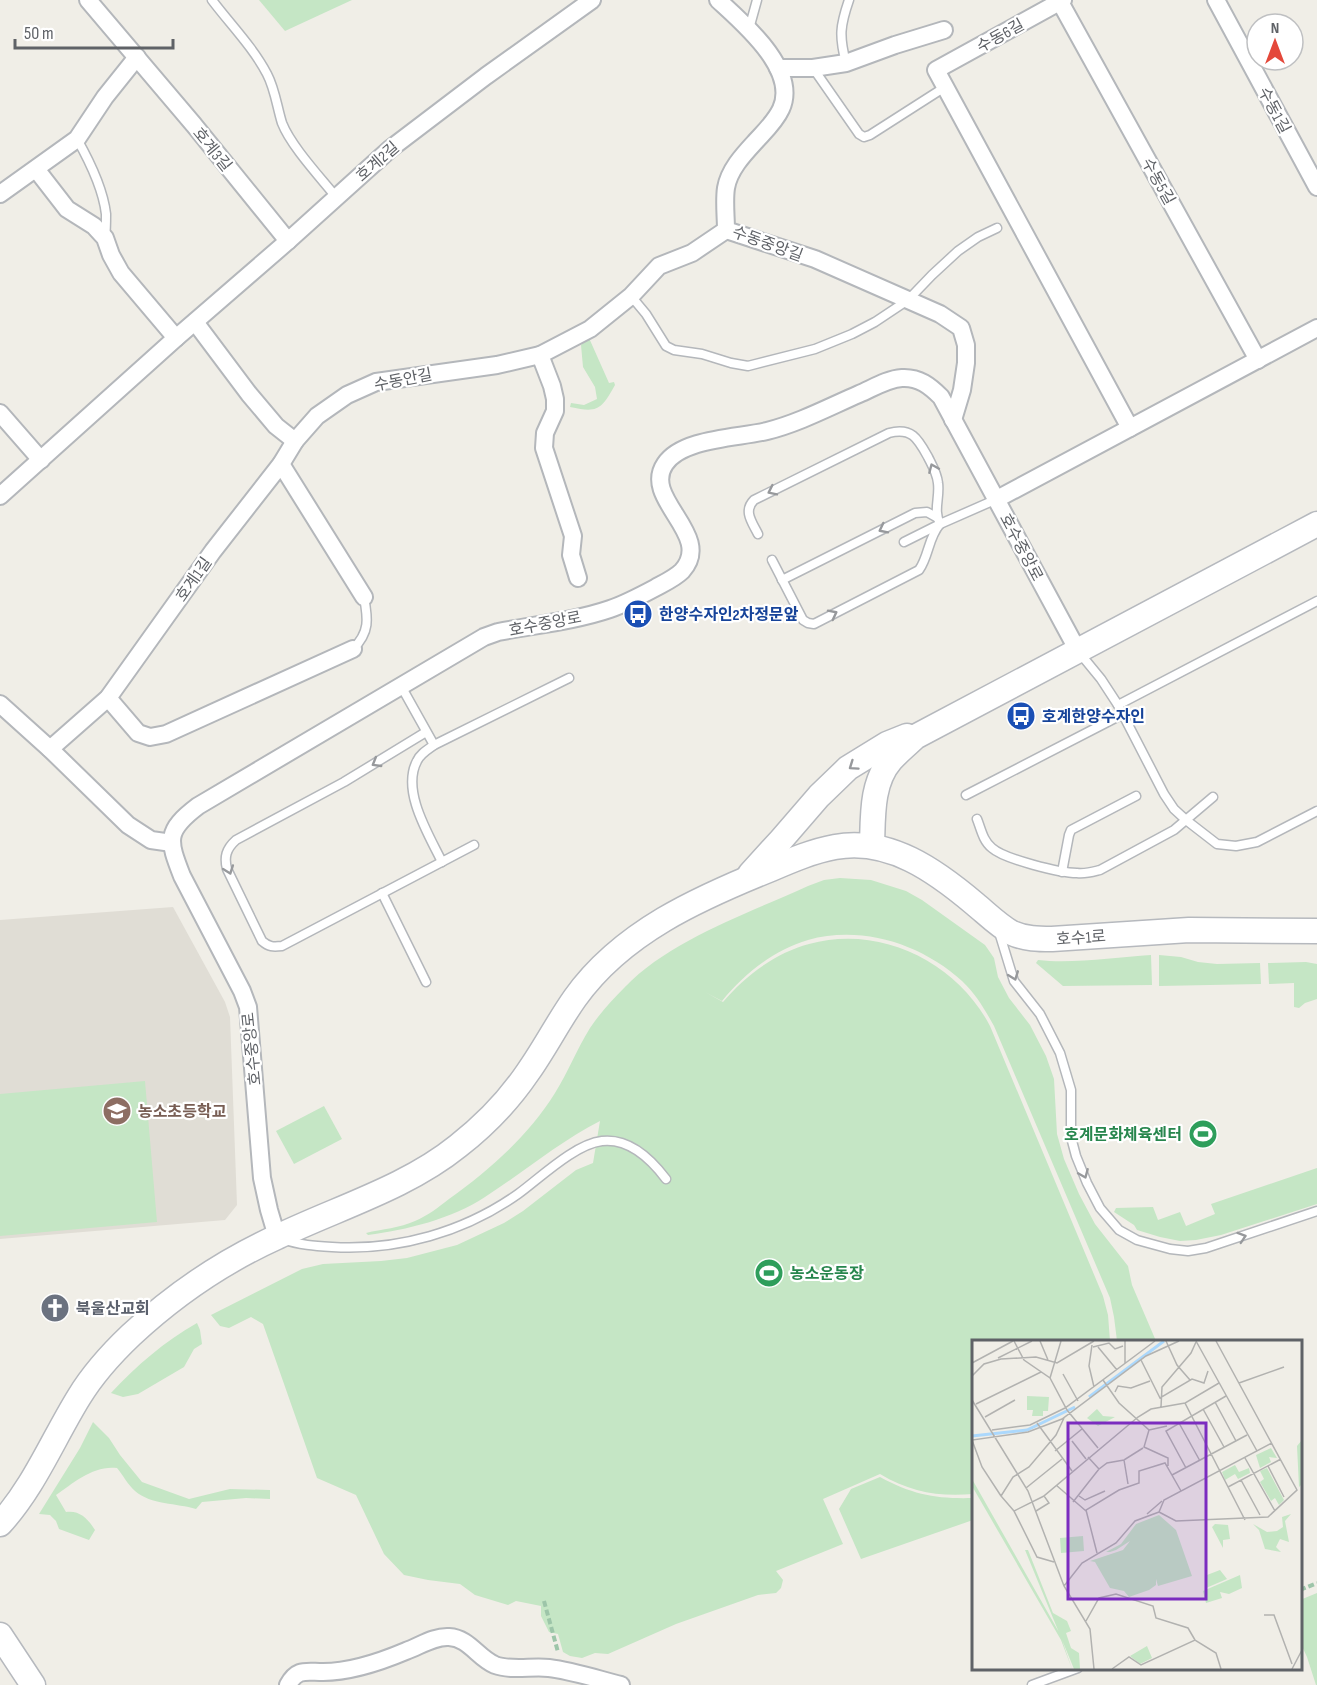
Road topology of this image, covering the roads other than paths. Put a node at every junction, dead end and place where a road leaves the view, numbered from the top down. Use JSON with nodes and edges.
{"nodes":[{"id":1,"x":88,"y":0,"type":"edge"},
{"id":2,"x":212,"y":0,"type":"edge"},
{"id":3,"x":592,"y":0,"type":"edge"},
{"id":4,"x":718,"y":0,"type":"edge"},
{"id":5,"x":757,"y":0,"type":"edge"},
{"id":6,"x":849,"y":0,"type":"edge"},
{"id":7,"x":1216,"y":0,"type":"edge"},
{"id":8,"x":1062,"y":1,"type":"edge"},
{"id":9,"x":749,"y":29,"type":"junction"},
{"id":10,"x":944,"y":30,"type":"dead end"},
{"id":11,"x":137,"y":57,"type":"junction"},
{"id":12,"x":846,"y":63,"type":"junction"},
{"id":13,"x":778,"y":68,"type":"junction"},
{"id":14,"x":813,"y":68,"type":"junction"},
{"id":15,"x":945,"y":87,"type":"junction"},
{"id":16,"x":77,"y":139,"type":"junction"},
{"id":17,"x":36,"y":170,"type":"junction"},
{"id":18,"x":1317,"y":187,"type":"edge"},
{"id":19,"x":0,"y":194,"type":"edge"},
{"id":20,"x":336,"y":197,"type":"junction"},
{"id":21,"x":997,"y":228,"type":"dead end"},
{"id":22,"x":726,"y":230,"type":"junction"},
{"id":23,"x":105,"y":238,"type":"junction"},
{"id":24,"x":288,"y":241,"type":"junction"},
{"id":25,"x":631,"y":296,"type":"junction"},
{"id":26,"x":908,"y":300,"type":"junction"},
{"id":27,"x":195,"y":322,"type":"junction"},
{"id":28,"x":1317,"y":328,"type":"edge"},
{"id":29,"x":176,"y":338,"type":"junction"},
{"id":30,"x":540,"y":355,"type":"junction"},
{"id":31,"x":1258,"y":360,"type":"junction"},
{"id":32,"x":0,"y":413,"type":"edge"},
{"id":33,"x":953,"y":420,"type":"junction"},
{"id":34,"x":1130,"y":428,"type":"junction"},
{"id":35,"x":295,"y":441,"type":"junction"},
{"id":36,"x":41,"y":460,"type":"junction"},
{"id":37,"x":281,"y":464,"type":"junction"},
{"id":38,"x":0,"y":496,"type":"edge"},
{"id":39,"x":997,"y":499,"type":"junction"},
{"id":40,"x":938,"y":521,"type":"junction"},
{"id":41,"x":1317,"y":524,"type":"edge"},
{"id":42,"x":758,"y":534,"type":"dead end"},
{"id":43,"x":904,"y":542,"type":"dead end"},
{"id":44,"x":772,"y":560,"type":"dead end"},
{"id":45,"x":578,"y":578,"type":"dead end"},
{"id":46,"x":782,"y":580,"type":"junction"},
{"id":47,"x":364,"y":597,"type":"joint"},
{"id":48,"x":1317,"y":601,"type":"edge"},
{"id":49,"x":353,"y":649,"type":"joint"},
{"id":50,"x":1078,"y":651,"type":"junction"},
{"id":51,"x":569,"y":678,"type":"dead end"},
{"id":52,"x":401,"y":686,"type":"junction"},
{"id":53,"x":108,"y":698,"type":"junction"},
{"id":54,"x":0,"y":704,"type":"edge"},
{"id":55,"x":1118,"y":705,"type":"junction"},
{"id":56,"x":1123,"y":714,"type":"junction"},
{"id":57,"x":943,"y":722,"type":"junction"},
{"id":58,"x":426,"y":732,"type":"junction"},
{"id":59,"x":434,"y":745,"type":"junction"},
{"id":60,"x":50,"y":749,"type":"junction"},
{"id":61,"x":966,"y":795,"type":"dead end"},
{"id":62,"x":1136,"y":796,"type":"dead end"},
{"id":63,"x":1212,"y":797,"type":"dead end"},
{"id":64,"x":1317,"y":811,"type":"edge"},
{"id":65,"x":977,"y":819,"type":"dead end"},
{"id":66,"x":1186,"y":820,"type":"junction"},
{"id":67,"x":172,"y":843,"type":"junction"},
{"id":68,"x":474,"y":845,"type":"dead end"},
{"id":69,"x":872,"y":846,"type":"junction"},
{"id":70,"x":442,"y":862,"type":"junction"},
{"id":71,"x":1062,"y":872,"type":"junction"},
{"id":72,"x":745,"y":879,"type":"junction"},
{"id":73,"x":382,"y":893,"type":"junction"},
{"id":74,"x":995,"y":921,"type":"junction"},
{"id":75,"x":1317,"y":931,"type":"edge"},
{"id":76,"x":426,"y":982,"type":"dead end"},
{"id":77,"x":666,"y":1179,"type":"dead end"},
{"id":78,"x":1317,"y":1211,"type":"edge"},
{"id":79,"x":277,"y":1236,"type":"junction"},
{"id":80,"x":0,"y":1524,"type":"edge"},
{"id":81,"x":0,"y":1635,"type":"edge"},
{"id":82,"x":1073,"y":1670,"type":"edge"},
{"id":83,"x":33,"y":1685,"type":"edge"},
{"id":84,"x":288,"y":1685,"type":"edge"},
{"id":85,"x":621,"y":1685,"type":"edge"},
{"id":86,"x":1032,"y":1685,"type":"edge"}],
"edges":[{"from":1,"to":11,"type":"street","name":"호계3길"},
{"from":2,"to":20,"type":"lane"},
{"from":3,"to":20,"type":"street","name":"호계2길"},
{"from":4,"to":9,"type":"street","name":"수동중앙길"},
{"from":5,"to":9,"type":"lane"},
{"from":6,"to":12,"type":"lane"},
{"from":7,"to":18,"type":"street","name":"수동1길"},
{"from":8,"to":15,"type":"street","name":"수동6길"},
{"from":8,"to":31,"type":"street","name":"수동5길"},
{"from":9,"to":13,"type":"street","name":"수동중앙길"},
{"from":10,"to":12,"type":"street"},
{"from":11,"to":16,"type":"street"},
{"from":11,"to":24,"type":"street","name":"호계3길"},
{"from":12,"to":14,"type":"street"},
{"from":13,"to":14,"type":"street"},
{"from":13,"to":22,"type":"street","name":"수동중앙길"},
{"from":14,"to":15,"type":"lane"},
{"from":15,"to":34,"type":"street"},
{"from":16,"to":17,"type":"street"},
{"from":16,"to":23,"type":"lane"},
{"from":17,"to":19,"type":"street"},
{"from":17,"to":23,"type":"street"},
{"from":20,"to":24,"type":"street","name":"호계2길"},
{"from":21,"to":26,"type":"lane"},
{"from":22,"to":25,"type":"street","name":"수동안길"},
{"from":22,"to":26,"type":"street","name":"수동중앙길"},
{"from":23,"to":29,"type":"street"},
{"from":24,"to":27,"type":"street","name":"호계2길"},
{"from":25,"to":26,"type":"lane"},
{"from":25,"to":30,"type":"street","name":"수동안길"},
{"from":26,"to":33,"type":"street","name":"수동중앙길"},
{"from":27,"to":29,"type":"street","name":"호계2길"},
{"from":27,"to":35,"type":"street"},
{"from":28,"to":31,"type":"street"},
{"from":29,"to":36,"type":"street","name":"호계2길"},
{"from":30,"to":35,"type":"street","name":"수동안길"},
{"from":30,"to":45,"type":"street"},
{"from":31,"to":34,"type":"street"},
{"from":32,"to":36,"type":"street"},
{"from":33,"to":39,"type":"street","name":"호수중앙로"},
{"from":33,"to":52,"type":"street","name":"호수중앙로"},
{"from":34,"to":39,"type":"street"},
{"from":35,"to":37,"type":"street","name":"호계1길"},
{"from":36,"to":38,"type":"street","name":"호계2길"},
{"from":37,"to":47,"type":"street"},
{"from":37,"to":53,"type":"street","name":"호계1길"},
{"from":39,"to":40,"type":"lane"},
{"from":39,"to":50,"type":"street","name":"호수중앙로"},
{"from":40,"to":42,"type":"lane","one_way":true},
{"from":40,"to":43,"type":"lane"},
{"from":40,"to":46,"type":"lane","one_way":true},
{"from":46,"to":40,"type":"lane","one_way":true},
{"from":41,"to":50,"type":"street"},
{"from":44,"to":46,"type":"lane"},
{"from":47,"to":49,"type":"lane"},
{"from":48,"to":55,"type":"lane"},
{"from":49,"to":53,"type":"street"},
{"from":50,"to":55,"type":"lane"},
{"from":50,"to":57,"type":"street"},
{"from":51,"to":59,"type":"lane"},
{"from":52,"to":58,"type":"lane"},
{"from":52,"to":67,"type":"street","name":"호수중앙로"},
{"from":53,"to":60,"type":"street","name":"호계1길"},
{"from":54,"to":60,"type":"street"},
{"from":55,"to":56,"type":"lane"},
{"from":56,"to":61,"type":"lane"},
{"from":56,"to":66,"type":"lane"},
{"from":57,"to":69,"type":"street"},
{"from":57,"to":72,"type":"street","one_way":true},
{"from":58,"to":59,"type":"lane"},
{"from":58,"to":73,"type":"lane","one_way":true},
{"from":59,"to":70,"type":"lane"},
{"from":60,"to":67,"type":"street"},
{"from":62,"to":71,"type":"lane"},
{"from":63,"to":66,"type":"lane"},
{"from":64,"to":66,"type":"lane"},
{"from":65,"to":71,"type":"lane"},
{"from":66,"to":71,"type":"lane"},
{"from":67,"to":79,"type":"street","name":"호수중앙로"},
{"from":68,"to":70,"type":"lane"},
{"from":69,"to":72,"type":"street"},
{"from":69,"to":74,"type":"street","name":"호수1로"},
{"from":70,"to":73,"type":"lane"},
{"from":72,"to":79,"type":"street"},
{"from":73,"to":76,"type":"lane"},
{"from":74,"to":75,"type":"street","name":"호수1로"},
{"from":74,"to":78,"type":"lane","one_way":true},
{"from":77,"to":79,"type":"lane"},
{"from":79,"to":80,"type":"street"},
{"from":81,"to":83,"type":"street"},
{"from":82,"to":86,"type":"lane"},
{"from":84,"to":85,"type":"street"}]}
